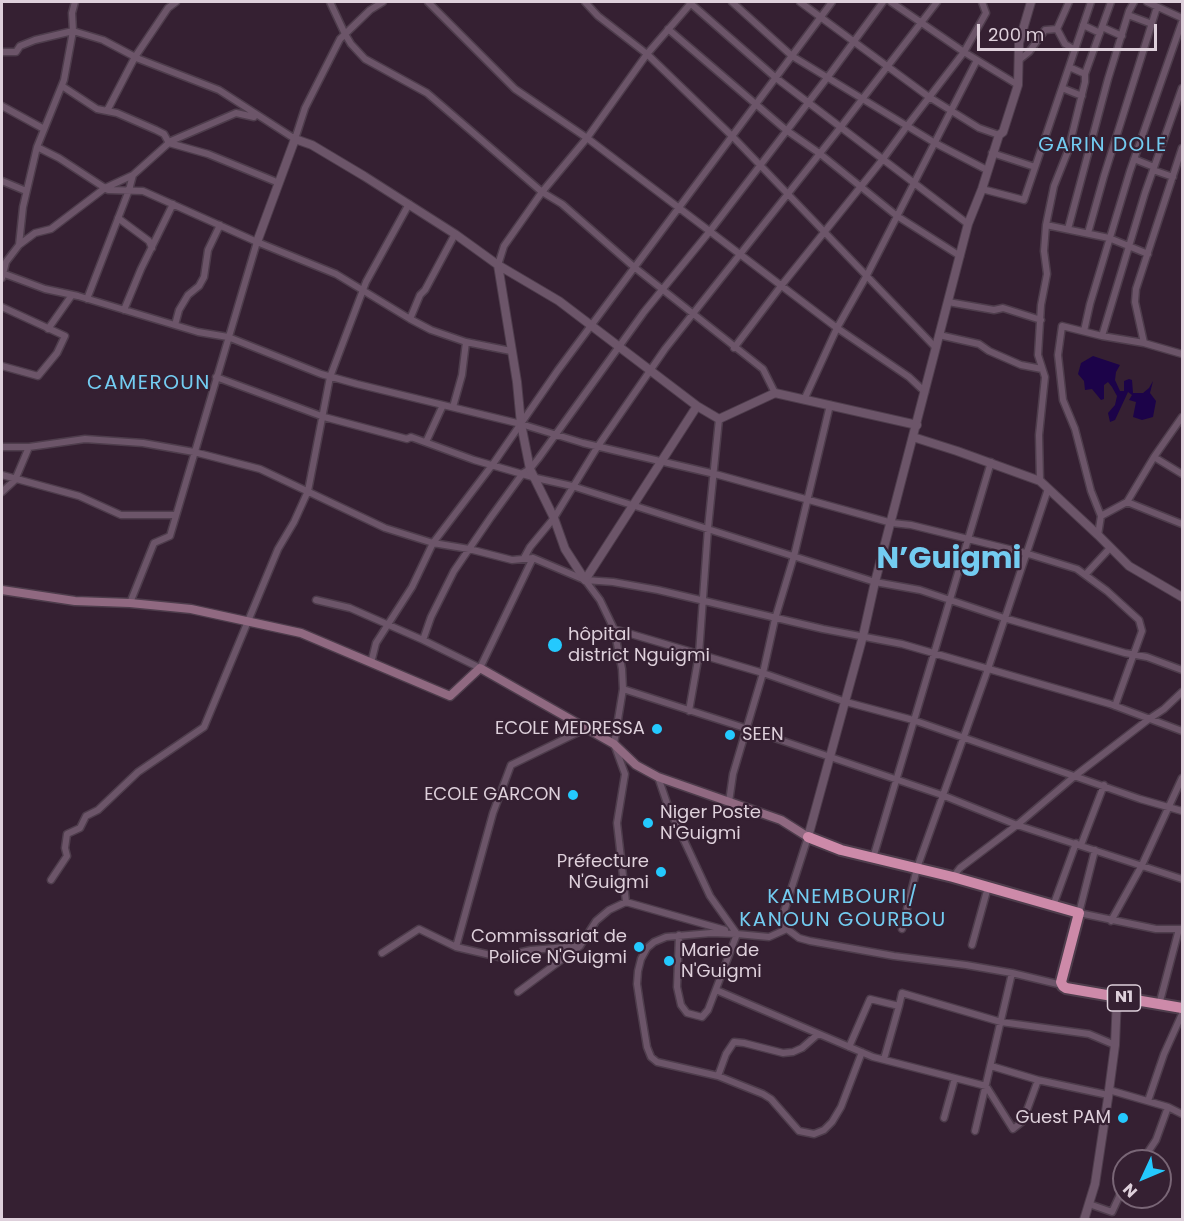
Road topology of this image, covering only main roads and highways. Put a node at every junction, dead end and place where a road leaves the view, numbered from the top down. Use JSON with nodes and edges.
{"nodes":[{"id":1,"x":2,"y":590,"type":"edge"},
{"id":2,"x":808,"y":837,"type":"joint"},
{"id":3,"x":1182,"y":1008,"type":"edge"}],
"edges":[{"from":1,"to":2,"type":"main road"},
{"from":2,"to":3,"type":"highway","number":"N1"}]}
